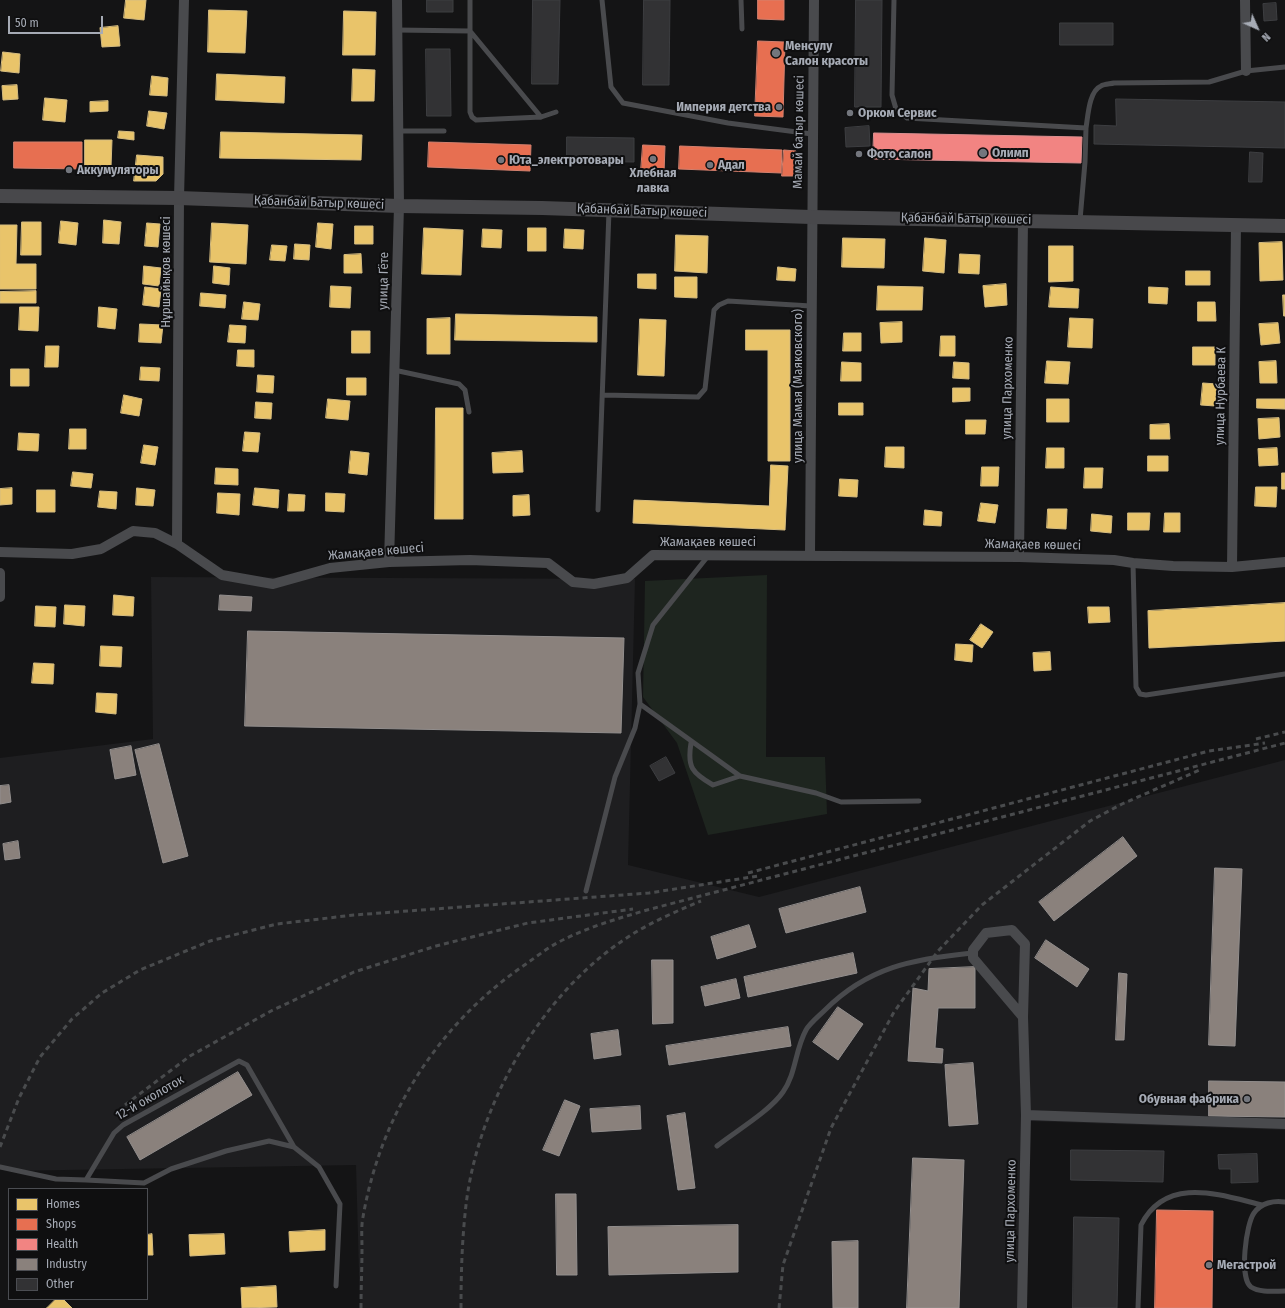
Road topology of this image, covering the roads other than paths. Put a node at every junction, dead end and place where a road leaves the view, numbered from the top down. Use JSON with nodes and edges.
{"nodes":[{"id":1,"x":184,"y":0,"type":"edge"},
{"id":2,"x":397,"y":0,"type":"edge"},
{"id":3,"x":470,"y":0,"type":"edge"},
{"id":4,"x":602,"y":0,"type":"edge"},
{"id":5,"x":741,"y":0,"type":"edge"},
{"id":6,"x":814,"y":0,"type":"edge"},
{"id":7,"x":894,"y":0,"type":"edge"},
{"id":8,"x":1245,"y":0,"type":"edge"},
{"id":9,"x":742,"y":29,"type":"dead end"},
{"id":10,"x":397,"y":30,"type":"junction"},
{"id":11,"x":470,"y":31,"type":"junction"},
{"id":12,"x":1285,"y":67,"type":"edge"},
{"id":13,"x":1246,"y":71,"type":"junction"},
{"id":14,"x":556,"y":112,"type":"dead end"},
{"id":15,"x":541,"y":117,"type":"junction"},
{"id":16,"x":1086,"y":128,"type":"junction"},
{"id":17,"x":399,"y":131,"type":"junction"},
{"id":18,"x":444,"y":131,"type":"dead end"},
{"id":19,"x":812,"y":134,"type":"junction"},
{"id":20,"x":0,"y":196,"type":"edge"},
{"id":21,"x":180,"y":198,"type":"junction"},
{"id":22,"x":399,"y":206,"type":"junction"},
{"id":23,"x":609,"y":211,"type":"junction"},
{"id":24,"x":811,"y":217,"type":"junction"},
{"id":25,"x":1023,"y":220,"type":"junction"},
{"id":26,"x":1080,"y":221,"type":"junction"},
{"id":27,"x":1236,"y":226,"type":"junction"},
{"id":28,"x":1285,"y":226,"type":"edge"},
{"id":29,"x":811,"y":306,"type":"junction"},
{"id":30,"x":394,"y":370,"type":"junction"},
{"id":31,"x":602,"y":395,"type":"junction"},
{"id":32,"x":469,"y":412,"type":"dead end"},
{"id":33,"x":598,"y":510,"type":"dead end"},
{"id":34,"x":177,"y":544,"type":"junction"},
{"id":35,"x":0,"y":552,"type":"edge"},
{"id":36,"x":708,"y":555,"type":"junction"},
{"id":37,"x":810,"y":555,"type":"junction"},
{"id":38,"x":1018,"y":557,"type":"junction"},
{"id":39,"x":390,"y":562,"type":"junction"},
{"id":40,"x":1285,"y":562,"type":"edge"},
{"id":41,"x":1133,"y":563,"type":"junction"},
{"id":42,"x":1232,"y":567,"type":"junction"},
{"id":43,"x":0,"y":573,"type":"edge"},
{"id":44,"x":0,"y":597,"type":"edge"},
{"id":45,"x":1285,"y":674,"type":"edge"},
{"id":46,"x":640,"y":704,"type":"junction"},
{"id":47,"x":691,"y":743,"type":"junction"},
{"id":48,"x":740,"y":776,"type":"junction"},
{"id":49,"x":919,"y":801,"type":"dead end"},
{"id":50,"x":586,"y":892,"type":"dead end"},
{"id":51,"x":972,"y":954,"type":"junction"},
{"id":52,"x":1023,"y":1017,"type":"junction"},
{"id":53,"x":1026,"y":1115,"type":"junction"},
{"id":54,"x":1285,"y":1124,"type":"edge"},
{"id":55,"x":717,"y":1146,"type":"dead end"},
{"id":56,"x":294,"y":1147,"type":"junction"},
{"id":57,"x":0,"y":1167,"type":"edge"},
{"id":58,"x":86,"y":1180,"type":"junction"},
{"id":59,"x":1285,"y":1202,"type":"edge"},
{"id":60,"x":1262,"y":1206,"type":"junction"},
{"id":61,"x":336,"y":1286,"type":"dead end"},
{"id":62,"x":1285,"y":1291,"type":"edge"},
{"id":63,"x":1022,"y":1308,"type":"edge"},
{"id":64,"x":1138,"y":1308,"type":"edge"}],
"edges":[{"from":1,"to":21,"type":"street","name":"Нұршайықов көшесі"},
{"from":2,"to":10,"type":"street","name":"улица Гёте"},
{"from":3,"to":11,"type":"lane"},
{"from":4,"to":19,"type":"lane"},
{"from":5,"to":9,"type":"lane"},
{"from":6,"to":19,"type":"street","name":"Мамай батыр көшесі"},
{"from":7,"to":16,"type":"lane"},
{"from":8,"to":13,"type":"street"},
{"from":10,"to":11,"type":"lane"},
{"from":10,"to":17,"type":"street","name":"улица Гёте"},
{"from":11,"to":15,"type":"lane"},
{"from":11,"to":15,"type":"lane"},
{"from":12,"to":13,"type":"lane"},
{"from":13,"to":16,"type":"lane"},
{"from":14,"to":15,"type":"lane"},
{"from":16,"to":26,"type":"lane"},
{"from":17,"to":18,"type":"lane"},
{"from":17,"to":22,"type":"street","name":"улица Гёте"},
{"from":19,"to":24,"type":"street","name":"Мамай батыр көшесі"},
{"from":20,"to":21,"type":"main road","name":"Қабанбай Батыр көшесі"},
{"from":21,"to":22,"type":"main road","name":"Қабанбай Батыр көшесі"},
{"from":21,"to":34,"type":"street","name":"Нұршайықов көшесі"},
{"from":22,"to":23,"type":"main road","name":"Қабанбай Батыр көшесі"},
{"from":22,"to":30,"type":"street","name":"улица Гёте"},
{"from":23,"to":24,"type":"main road","name":"Қабанбай Батыр көшесі"},
{"from":23,"to":31,"type":"lane"},
{"from":24,"to":25,"type":"main road","name":"Қабанбай Батыр көшесі"},
{"from":24,"to":29,"type":"street","name":"улица Мамая (Маяковского)"},
{"from":25,"to":26,"type":"main road","name":"Қабанбай Батыр көшесі"},
{"from":25,"to":38,"type":"street","name":"улица Пархоменко"},
{"from":26,"to":27,"type":"main road","name":"Қабанбай Батыр көшесі"},
{"from":27,"to":28,"type":"main road","name":"Қабанбай Батыр көшесі"},
{"from":27,"to":42,"type":"street","name":"улица Нурбаева К"},
{"from":29,"to":31,"type":"lane"},
{"from":29,"to":37,"type":"street","name":"улица Мамая (Маяковского)"},
{"from":30,"to":32,"type":"lane"},
{"from":30,"to":39,"type":"street","name":"улица Гёте"},
{"from":31,"to":33,"type":"lane"},
{"from":34,"to":35,"type":"street","name":"Жамақаев көшесі"},
{"from":34,"to":39,"type":"street","name":"Жамақаев көшесі"},
{"from":36,"to":37,"type":"street","name":"Жамақаев көшесі"},
{"from":36,"to":39,"type":"street","name":"Жамақаев көшесі"},
{"from":36,"to":46,"type":"lane"},
{"from":37,"to":38,"type":"street","name":"Жамақаев көшесі"},
{"from":38,"to":41,"type":"street","name":"Жамақаев көшесі"},
{"from":40,"to":42,"type":"street","name":"Жамақаев көшесі"},
{"from":41,"to":42,"type":"street","name":"Жамақаев көшесі"},
{"from":41,"to":45,"type":"lane"},
{"from":43,"to":44,"type":"street"},
{"from":46,"to":47,"type":"lane"},
{"from":46,"to":50,"type":"lane"},
{"from":47,"to":48,"type":"lane"},
{"from":47,"to":48,"type":"lane"},
{"from":48,"to":49,"type":"lane"},
{"from":51,"to":52,"type":"street"},
{"from":51,"to":52,"type":"street","name":"улица Пархоменко"},
{"from":51,"to":55,"type":"lane"},
{"from":52,"to":53,"type":"street","name":"улица Пархоменко"},
{"from":53,"to":54,"type":"street"},
{"from":53,"to":63,"type":"street","name":"улица Пархоменко"},
{"from":56,"to":58,"type":"lane","name":"12-й околоток"},
{"from":56,"to":58,"type":"lane","name":"12-й околоток"},
{"from":56,"to":61,"type":"lane","name":"12-й околоток"},
{"from":57,"to":58,"type":"lane"},
{"from":59,"to":60,"type":"lane"},
{"from":60,"to":62,"type":"lane"},
{"from":60,"to":64,"type":"lane"}]}
